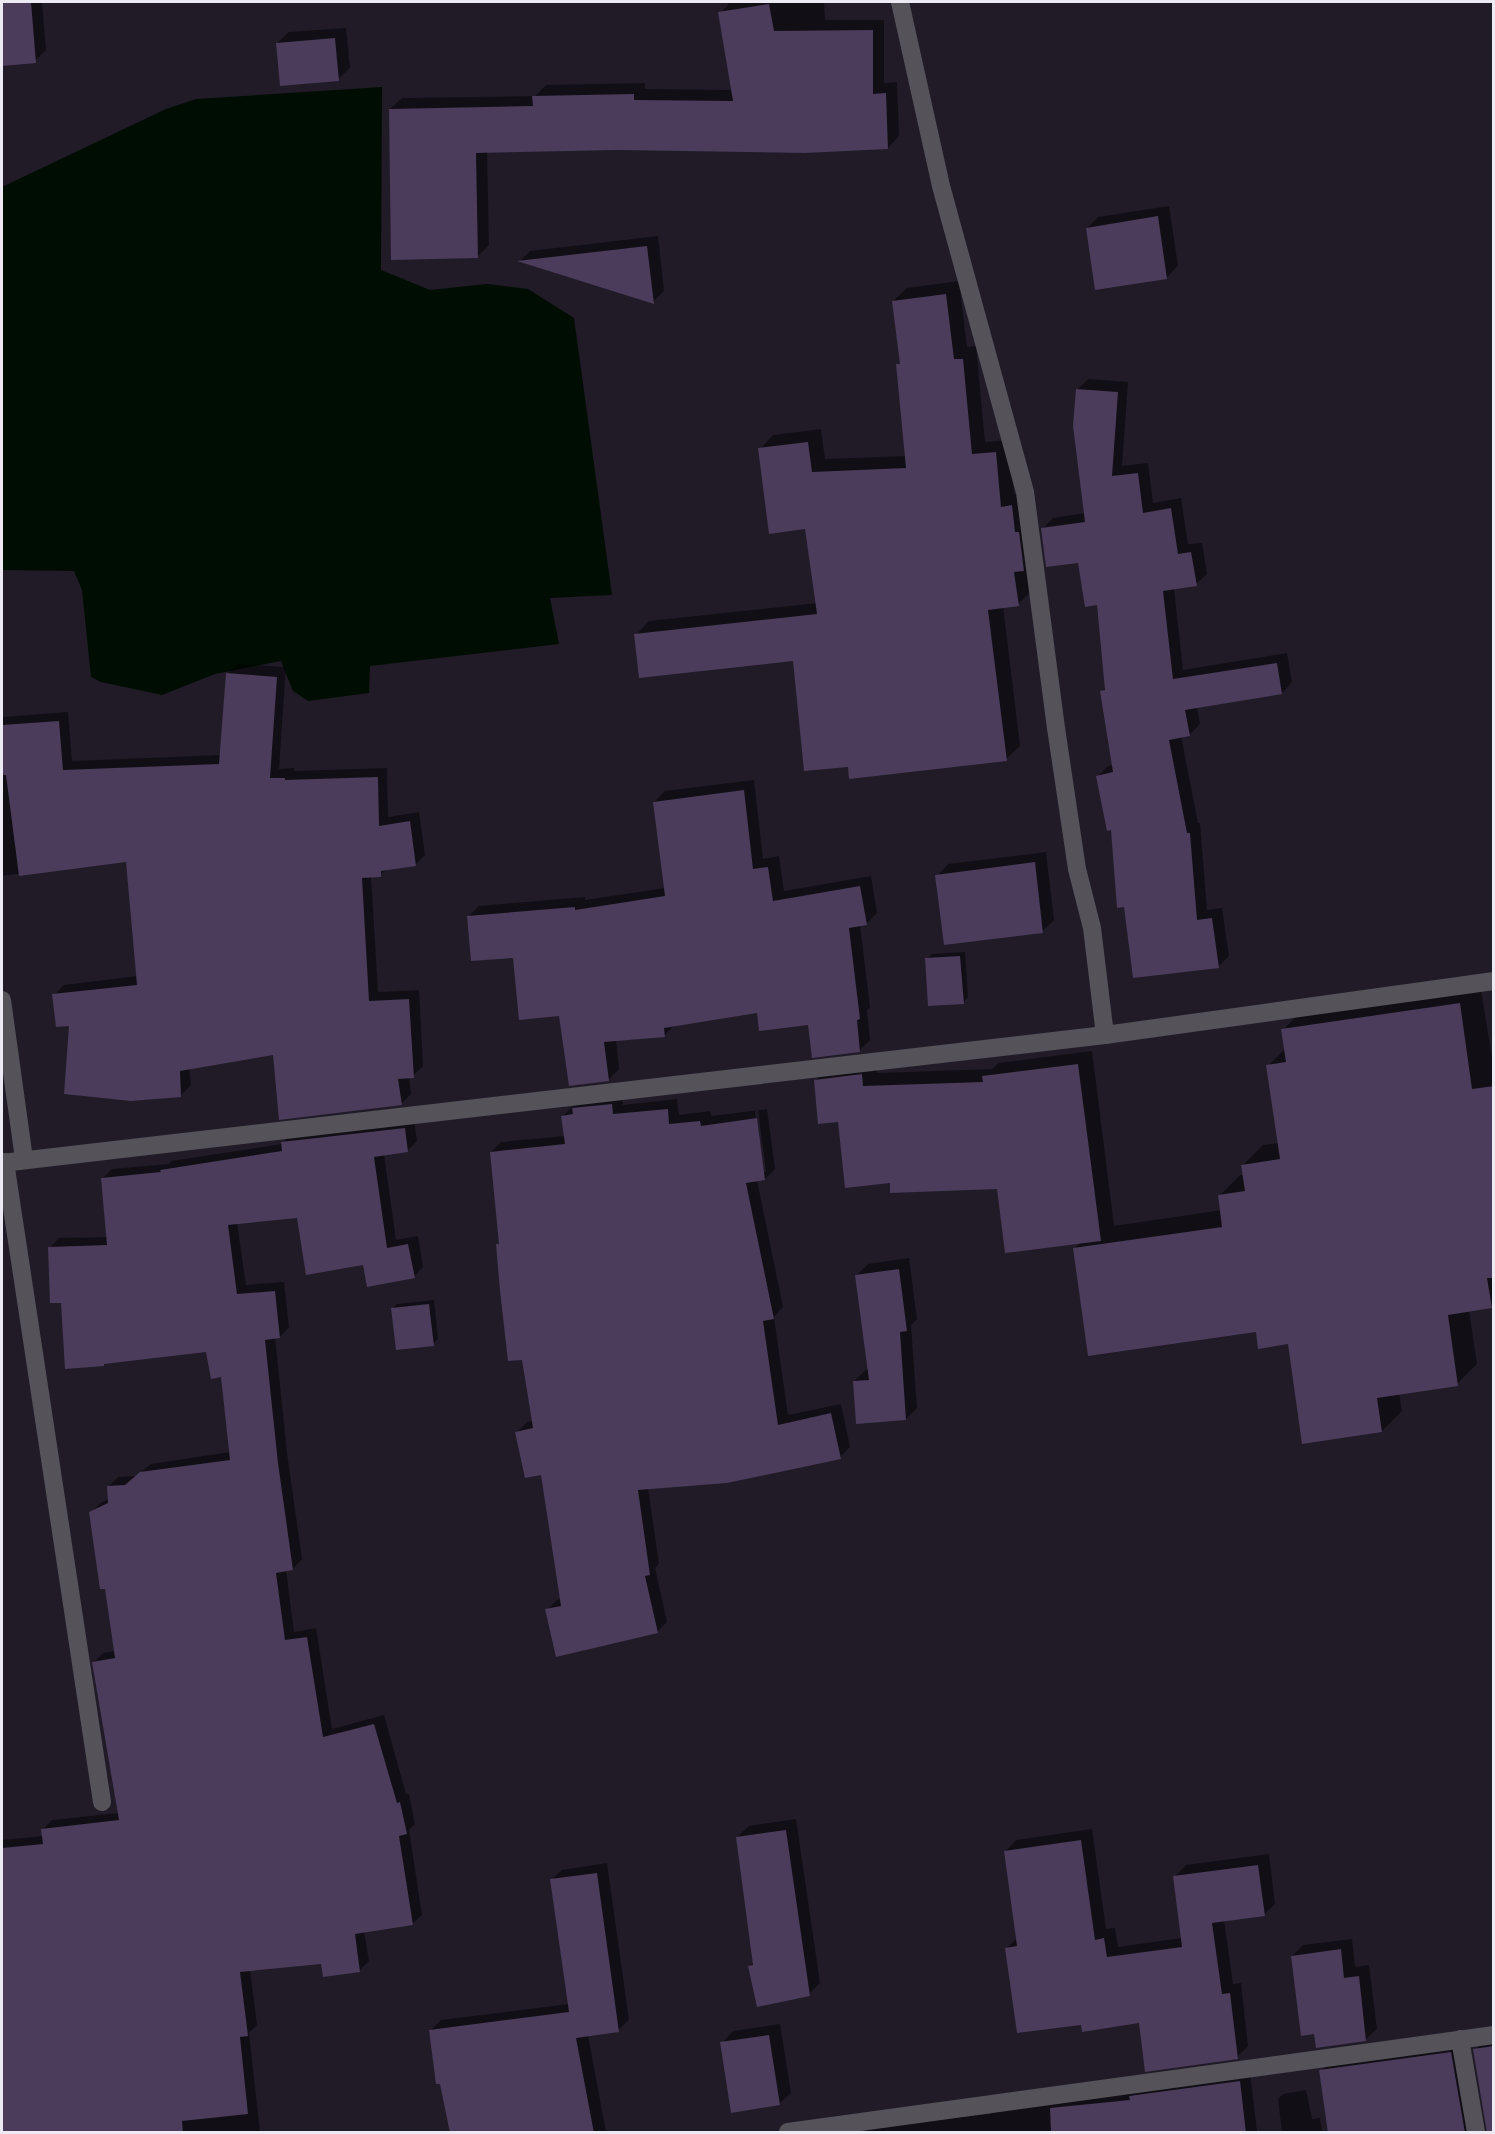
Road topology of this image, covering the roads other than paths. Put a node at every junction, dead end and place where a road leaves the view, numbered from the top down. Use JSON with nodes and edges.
{"nodes":[{"id":1,"x":900,"y":2,"type":"edge"},
{"id":2,"x":1494,"y":981,"type":"edge"},
{"id":3,"x":2,"y":999,"type":"edge"},
{"id":4,"x":1105,"y":1035,"type":"junction"},
{"id":5,"x":24,"y":1159,"type":"junction"},
{"id":6,"x":3,"y":1162,"type":"edge"},
{"id":7,"x":102,"y":1802,"type":"dead end"},
{"id":8,"x":1494,"y":2035,"type":"edge"},
{"id":9,"x":1460,"y":2039,"type":"junction"},
{"id":10,"x":788,"y":2133,"type":"edge"},
{"id":11,"x":1476,"y":2133,"type":"edge"}],
"edges":[{"from":1,"to":4,"type":"street"},
{"from":2,"to":4,"type":"street"},
{"from":3,"to":5,"type":"street"},
{"from":4,"to":5,"type":"street"},
{"from":5,"to":6,"type":"street"},
{"from":6,"to":7,"type":"street"},
{"from":8,"to":9,"type":"street"},
{"from":9,"to":10,"type":"street"},
{"from":9,"to":11,"type":"street"}]}
